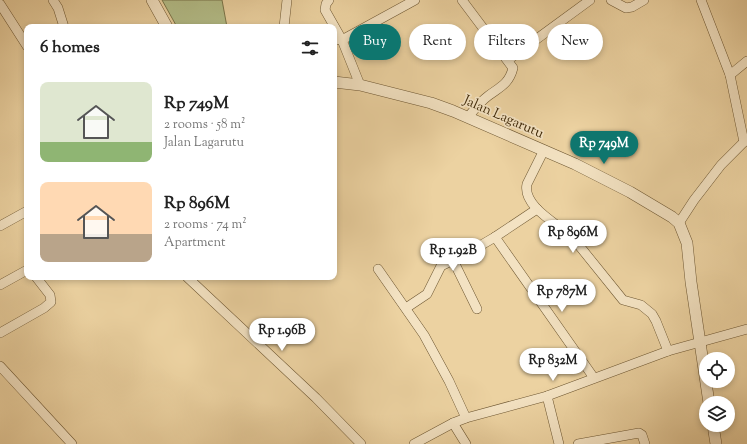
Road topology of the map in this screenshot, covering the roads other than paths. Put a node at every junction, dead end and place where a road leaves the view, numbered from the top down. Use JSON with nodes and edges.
{"nodes":[{"id":1,"x":53,"y":0,"type":"edge"},
{"id":2,"x":152,"y":0,"type":"edge"},
{"id":3,"x":287,"y":0,"type":"edge"},
{"id":4,"x":329,"y":0,"type":"edge"},
{"id":5,"x":415,"y":0,"type":"edge"},
{"id":6,"x":462,"y":0,"type":"edge"},
{"id":7,"x":590,"y":0,"type":"edge"},
{"id":8,"x":611,"y":0,"type":"edge"},
{"id":9,"x":644,"y":0,"type":"edge"},
{"id":10,"x":701,"y":0,"type":"edge"},
{"id":11,"x":0,"y":4,"type":"edge"},
{"id":12,"x":63,"y":24,"type":"edge"},
{"id":13,"x":164,"y":24,"type":"edge"},
{"id":14,"x":284,"y":24,"type":"edge"},
{"id":15,"x":331,"y":24,"type":"edge"},
{"id":16,"x":480,"y":24,"type":"edge"},
{"id":17,"x":539,"y":37,"type":"edge"},
{"id":18,"x":338,"y":39,"type":"edge"},
{"id":19,"x":24,"y":41,"type":"edge"},
{"id":20,"x":508,"y":60,"type":"edge"},
{"id":21,"x":747,"y":61,"type":"edge"},
{"id":22,"x":730,"y":75,"type":"junction"},
{"id":23,"x":337,"y":82,"type":"edge"},
{"id":24,"x":360,"y":85,"type":"junction"},
{"id":25,"x":468,"y":117,"type":"junction"},
{"id":26,"x":746,"y":143,"type":"edge"},
{"id":27,"x":544,"y":150,"type":"junction"},
{"id":28,"x":536,"y":209,"type":"junction"},
{"id":29,"x":24,"y":213,"type":"edge"},
{"id":30,"x":679,"y":224,"type":"junction"},
{"id":31,"x":0,"y":226,"type":"edge"},
{"id":32,"x":495,"y":237,"type":"junction"},
{"id":33,"x":453,"y":260,"type":"junction"},
{"id":34,"x":378,"y":269,"type":"dead end"},
{"id":35,"x":24,"y":272,"type":"edge"},
{"id":36,"x":38,"y":280,"type":"edge"},
{"id":37,"x":190,"y":280,"type":"edge"},
{"id":38,"x":0,"y":285,"type":"edge"},
{"id":39,"x":406,"y":308,"type":"junction"},
{"id":40,"x":477,"y":309,"type":"dead end"},
{"id":41,"x":747,"y":329,"type":"edge"},
{"id":42,"x":0,"y":333,"type":"edge"},
{"id":43,"x":700,"y":343,"type":"junction"},
{"id":44,"x":668,"y":351,"type":"junction"},
{"id":45,"x":0,"y":366,"type":"edge"},
{"id":46,"x":594,"y":378,"type":"junction"},
{"id":47,"x":547,"y":396,"type":"junction"},
{"id":48,"x":708,"y":396,"type":"edge"},
{"id":49,"x":466,"y":418,"type":"junction"},
{"id":50,"x":453,"y":423,"type":"junction"},
{"id":51,"x":714,"y":432,"type":"edge"},
{"id":52,"x":69,"y":444,"type":"edge"},
{"id":53,"x":361,"y":444,"type":"edge"},
{"id":54,"x":414,"y":444,"type":"edge"},
{"id":55,"x":466,"y":444,"type":"edge"},
{"id":56,"x":559,"y":444,"type":"edge"},
{"id":57,"x":578,"y":444,"type":"edge"},
{"id":58,"x":645,"y":444,"type":"edge"},
{"id":59,"x":716,"y":444,"type":"edge"}],
"edges":[{"from":1,"to":12,"type":"street"},
{"from":2,"to":13,"type":"street"},
{"from":3,"to":14,"type":"street"},
{"from":4,"to":15,"type":"street"},
{"from":5,"to":18,"type":"street"},
{"from":6,"to":16,"type":"street"},
{"from":7,"to":17,"type":"street"},
{"from":8,"to":9,"type":"street"},
{"from":10,"to":22,"type":"street"},
{"from":11,"to":19,"type":"street"},
{"from":18,"to":24,"type":"street"},
{"from":20,"to":25,"type":"street"},
{"from":21,"to":22,"type":"street"},
{"from":22,"to":26,"type":"street"},
{"from":23,"to":24,"type":"street","name":"Jalan Lagarutu"},
{"from":24,"to":25,"type":"street","name":"Jalan Lagarutu"},
{"from":25,"to":27,"type":"street","name":"Jalan Lagarutu"},
{"from":26,"to":30,"type":"street"},
{"from":27,"to":28,"type":"street"},
{"from":27,"to":30,"type":"street","name":"Jalan Lagarutu"},
{"from":28,"to":32,"type":"street"},
{"from":28,"to":44,"type":"street"},
{"from":29,"to":31,"type":"street"},
{"from":30,"to":43,"type":"street","name":"Jalan Lagarutu"},
{"from":32,"to":33,"type":"street"},
{"from":32,"to":46,"type":"street"},
{"from":33,"to":39,"type":"street"},
{"from":33,"to":40,"type":"street"},
{"from":34,"to":39,"type":"street"},
{"from":35,"to":38,"type":"street"},
{"from":36,"to":42,"type":"street"},
{"from":37,"to":53,"type":"street"},
{"from":39,"to":49,"type":"street"},
{"from":41,"to":43,"type":"street"},
{"from":43,"to":44,"type":"street"},
{"from":43,"to":48,"type":"street","name":"Jalan Lagarutu"},
{"from":44,"to":46,"type":"street"},
{"from":45,"to":52,"type":"street"},
{"from":46,"to":47,"type":"street"},
{"from":47,"to":49,"type":"street"},
{"from":47,"to":56,"type":"street"},
{"from":49,"to":50,"type":"street"},
{"from":50,"to":54,"type":"street"},
{"from":50,"to":55,"type":"street"},
{"from":51,"to":59,"type":"street"},
{"from":57,"to":58,"type":"street"}]}
